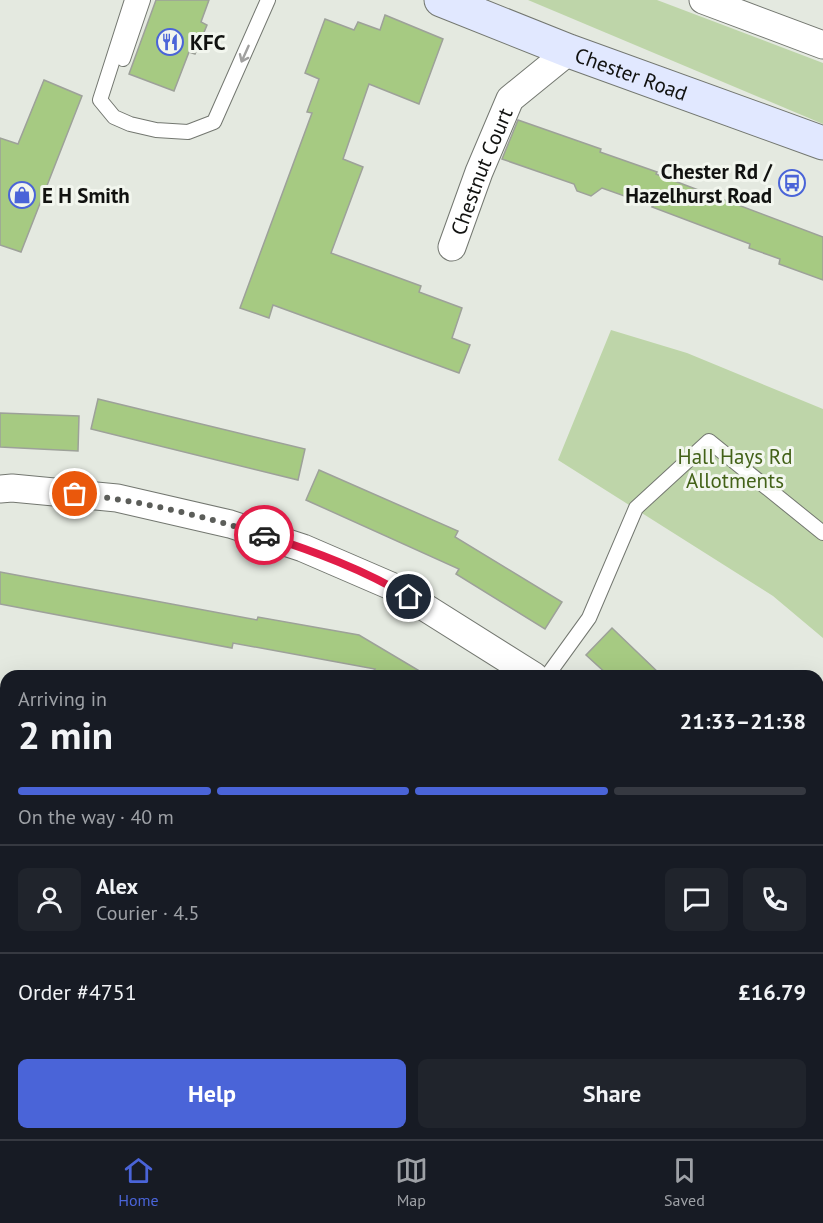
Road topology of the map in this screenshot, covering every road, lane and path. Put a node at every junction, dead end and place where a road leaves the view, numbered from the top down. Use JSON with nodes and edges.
{"nodes":[{"id":1,"x":132,"y":0,"type":"edge"},
{"id":2,"x":143,"y":0,"type":"edge"},
{"id":3,"x":268,"y":0,"type":"edge"},
{"id":4,"x":441,"y":0,"type":"edge"},
{"id":5,"x":703,"y":0,"type":"edge"},
{"id":6,"x":823,"y":45,"type":"edge"},
{"id":7,"x":569,"y":51,"type":"junction"},
{"id":8,"x":100,"y":100,"type":"junction"},
{"id":9,"x":823,"y":143,"type":"edge"},
{"id":10,"x":452,"y":247,"type":"dead end"},
{"id":11,"x":0,"y":489,"type":"edge"},
{"id":12,"x":823,"y":533,"type":"edge"},
{"id":13,"x":524,"y":670,"type":"edge"},
{"id":14,"x":551,"y":670,"type":"edge"}],
"edges":[{"from":1,"to":8,"type":"lane"},
{"from":2,"to":8,"type":"lane"},
{"from":3,"to":8,"type":"lane","one_way":true},
{"from":4,"to":7,"type":"main road","name":"Chester Road"},
{"from":5,"to":6,"type":"street"},
{"from":7,"to":9,"type":"main road","name":"Chester Road"},
{"from":7,"to":10,"type":"street","name":"Chestnut Court"},
{"from":11,"to":13,"type":"street"},
{"from":12,"to":14,"type":"lane"}]}
